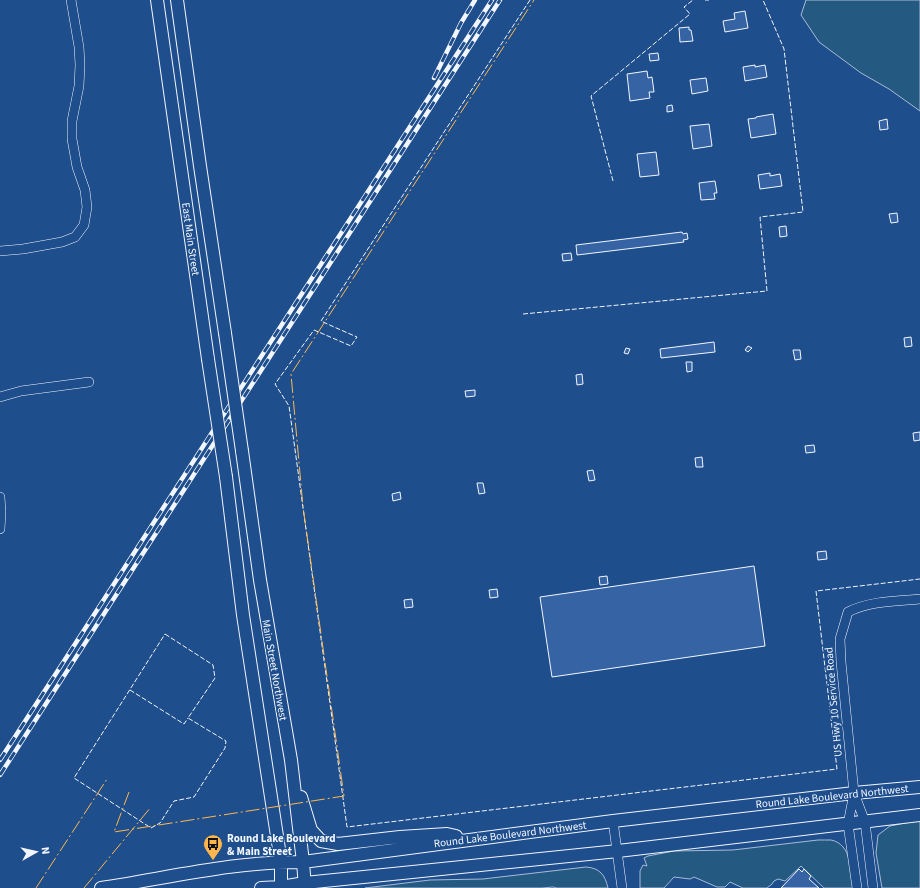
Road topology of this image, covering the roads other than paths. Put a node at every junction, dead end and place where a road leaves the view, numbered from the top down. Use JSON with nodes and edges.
{"nodes":[{"id":1,"x":71,"y":0,"type":"edge"},
{"id":2,"x":157,"y":0,"type":"edge"},
{"id":3,"x":177,"y":0,"type":"edge"},
{"id":4,"x":0,"y":250,"type":"edge"},
{"id":5,"x":89,"y":382,"type":"dead end"},
{"id":6,"x":0,"y":397,"type":"edge"},
{"id":7,"x":242,"y":452,"type":"joint"},
{"id":8,"x":226,"y":477,"type":"joint"},
{"id":9,"x":0,"y":497,"type":"edge"},
{"id":10,"x":0,"y":528,"type":"edge"},
{"id":11,"x":920,"y":599,"type":"edge"},
{"id":12,"x":294,"y":786,"type":"junction"},
{"id":13,"x":920,"y":787,"type":"edge"},
{"id":14,"x":854,"y":793,"type":"junction"},
{"id":15,"x":920,"y":815,"type":"edge"},
{"id":16,"x":614,"y":821,"type":"junction"},
{"id":17,"x":865,"y":822,"type":"junction"},
{"id":18,"x":848,"y":824,"type":"junction"},
{"id":19,"x":473,"y":839,"type":"junction"},
{"id":20,"x":618,"y":851,"type":"junction"},
{"id":21,"x":281,"y":862,"type":"junction"},
{"id":22,"x":303,"y":862,"type":"junction"},
{"id":23,"x":400,"y":874,"type":"junction"},
{"id":24,"x":305,"y":886,"type":"edge"},
{"id":25,"x":281,"y":887,"type":"edge"},
{"id":26,"x":102,"y":888,"type":"edge"},
{"id":27,"x":261,"y":888,"type":"edge"},
{"id":28,"x":343,"y":888,"type":"edge"},
{"id":29,"x":622,"y":888,"type":"edge"},
{"id":30,"x":857,"y":888,"type":"edge"},
{"id":31,"x":873,"y":888,"type":"edge"}],
"edges":[{"from":1,"to":4,"type":"street"},
{"from":2,"to":8,"type":"main road","name":"East Main Street","bridge":true},
{"from":3,"to":7,"type":"main road","name":"East Main Street","bridge":true},
{"from":5,"to":6,"type":"street"},
{"from":7,"to":12,"type":"main road","name":"Main Street Northwest"},
{"from":8,"to":21,"type":"main road","name":"Main Street Northwest"},
{"from":9,"to":10,"type":"street"},
{"from":11,"to":14,"type":"street","name":"US Hwy 10 Service Road"},
{"from":12,"to":19,"type":"main road"},
{"from":12,"to":22,"type":"main road","name":"Main Street Northwest"},
{"from":13,"to":14,"type":"main road","name":"Round Lake Boulevard Northwest"},
{"from":14,"to":16,"type":"main road","name":"Round Lake Boulevard Northwest"},
{"from":14,"to":17,"type":"street"},
{"from":14,"to":18,"type":"street"},
{"from":15,"to":17,"type":"main road"},
{"from":16,"to":19,"type":"main road","name":"Round Lake Boulevard Northwest"},
{"from":16,"to":20,"type":"street"},
{"from":17,"to":18,"type":"main road"},
{"from":17,"to":31,"type":"street"},
{"from":18,"to":20,"type":"main road"},
{"from":18,"to":30,"type":"street"},
{"from":19,"to":22,"type":"main road","name":"Round Lake Boulevard Northwest"},
{"from":20,"to":23,"type":"main road"},
{"from":20,"to":29,"type":"street"},
{"from":21,"to":22,"type":"main road","name":"Round Lake Boulevard Northwest"},
{"from":21,"to":25,"type":"main road","name":"Main Street Northwest"},
{"from":21,"to":26,"type":"main road","name":"Round Lake Boulevard Northwest"},
{"from":22,"to":24,"type":"main road","name":"Main Street Northwest"},
{"from":23,"to":24,"type":"main road"},
{"from":23,"to":28,"type":"main road"},
{"from":24,"to":25,"type":"main road"},
{"from":25,"to":27,"type":"main road"}]}
